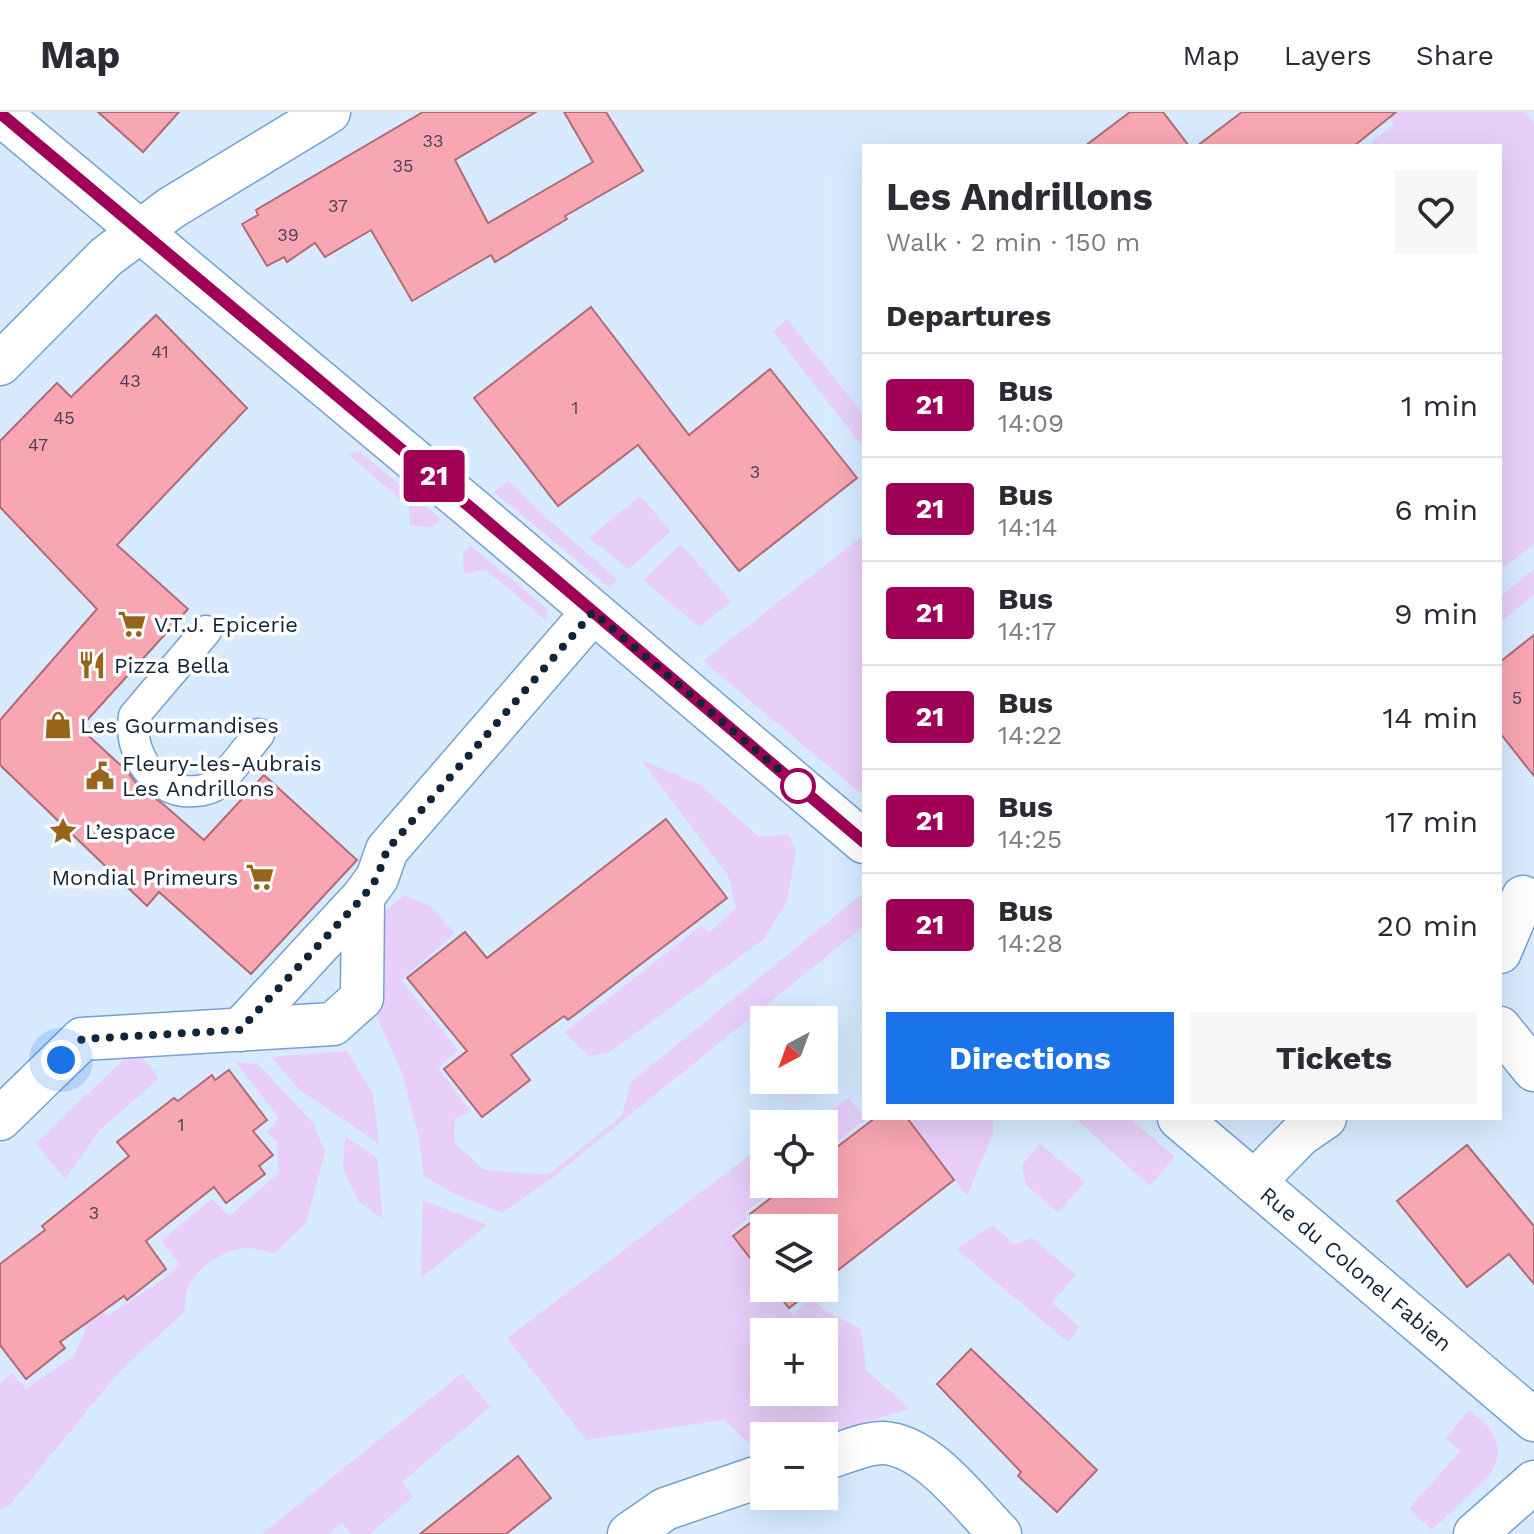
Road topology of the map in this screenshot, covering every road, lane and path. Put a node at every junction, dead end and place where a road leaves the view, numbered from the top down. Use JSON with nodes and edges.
{"nodes":[{"id":1,"x":329,"y":112,"type":"edge"},
{"id":2,"x":0,"y":114,"type":"edge"},
{"id":3,"x":141,"y":232,"type":"junction"},
{"id":4,"x":0,"y":364,"type":"edge"},
{"id":5,"x":593,"y":612,"type":"junction"},
{"id":6,"x":206,"y":631,"type":"dead end"},
{"id":7,"x":259,"y":734,"type":"dead end"},
{"id":8,"x":862,"y":840,"type":"edge"},
{"id":9,"x":363,"y":897,"type":"junction"},
{"id":10,"x":1523,"y":897,"type":"dead end"},
{"id":11,"x":1502,"y":947,"type":"edge"},
{"id":12,"x":240,"y":1030,"type":"junction"},
{"id":13,"x":1502,"y":1030,"type":"edge"},
{"id":14,"x":1534,"y":1070,"type":"edge"},
{"id":15,"x":0,"y":1119,"type":"edge"},
{"id":16,"x":1181,"y":1120,"type":"edge"},
{"id":17,"x":1322,"y":1120,"type":"edge"},
{"id":18,"x":1254,"y":1182,"type":"junction"},
{"id":19,"x":1534,"y":1420,"type":"edge"},
{"id":20,"x":838,"y":1455,"type":"edge"},
{"id":21,"x":750,"y":1480,"type":"edge"},
{"id":22,"x":1534,"y":1482,"type":"edge"},
{"id":23,"x":629,"y":1534,"type":"edge"},
{"id":24,"x":1000,"y":1534,"type":"edge"},
{"id":25,"x":1475,"y":1534,"type":"edge"}],
"edges":[{"from":1,"to":3,"type":"street"},
{"from":2,"to":3,"type":"street"},
{"from":3,"to":4,"type":"street"},
{"from":3,"to":5,"type":"street"},
{"from":5,"to":8,"type":"street"},
{"from":5,"to":9,"type":"street"},
{"from":6,"to":7,"type":"street"},
{"from":9,"to":12,"type":"street"},
{"from":9,"to":12,"type":"street"},
{"from":10,"to":11,"type":"street"},
{"from":12,"to":15,"type":"street"},
{"from":13,"to":14,"type":"street"},
{"from":16,"to":18,"type":"street","name":"Rue du Colonel Fabien"},
{"from":17,"to":18,"type":"street"},
{"from":18,"to":19,"type":"street","name":"Rue du Colonel Fabien"},
{"from":20,"to":24,"type":"street"},
{"from":21,"to":23,"type":"street"},
{"from":22,"to":25,"type":"street"}]}
